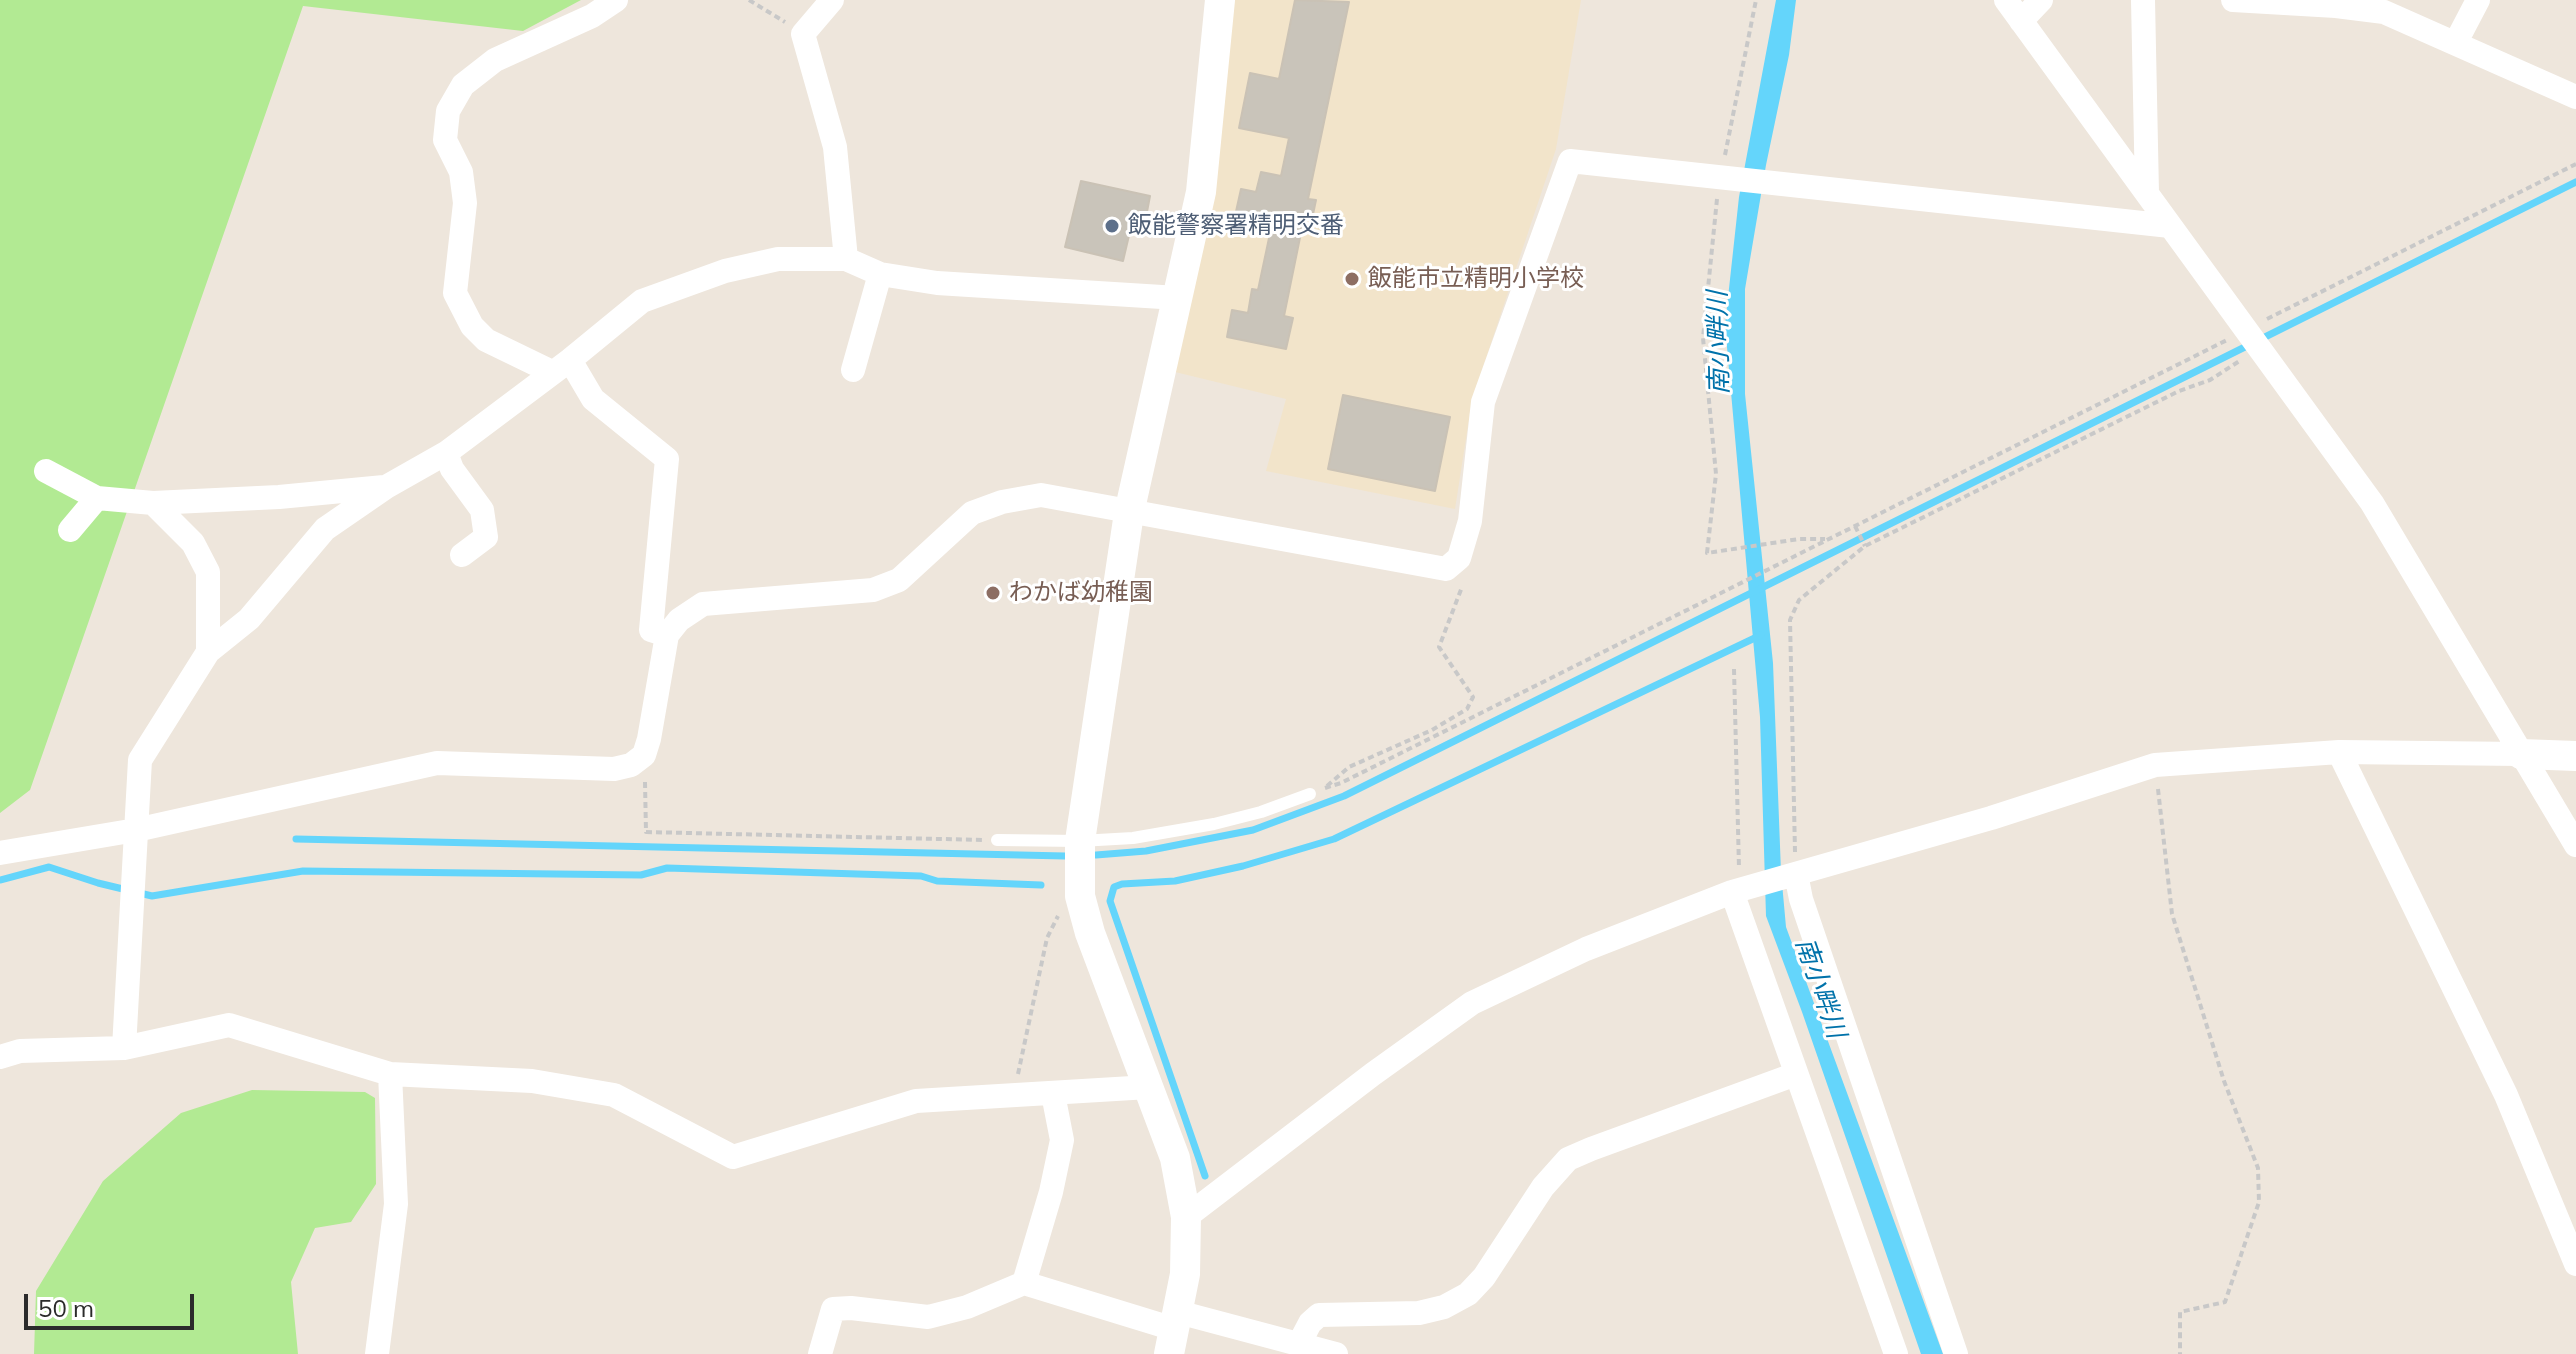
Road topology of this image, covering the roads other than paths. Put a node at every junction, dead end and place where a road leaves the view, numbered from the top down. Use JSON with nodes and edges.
{"nodes":[{"id":1,"x":616,"y":0,"type":"edge"},
{"id":2,"x":832,"y":0,"type":"edge"},
{"id":3,"x":1220,"y":0,"type":"edge"},
{"id":4,"x":2006,"y":0,"type":"edge"},
{"id":5,"x":2041,"y":0,"type":"edge"},
{"id":6,"x":2143,"y":0,"type":"edge"},
{"id":7,"x":2233,"y":0,"type":"edge"},
{"id":8,"x":2478,"y":0,"type":"edge"},
{"id":9,"x":2021,"y":21,"type":"junction"},
{"id":10,"x":2456,"y":42,"type":"junction"},
{"id":11,"x":2576,"y":97,"type":"edge"},
{"id":12,"x":2147,"y":193,"type":"junction"},
{"id":13,"x":2170,"y":226,"type":"junction"},
{"id":14,"x":846,"y":259,"type":"junction"},
{"id":15,"x":880,"y":274,"type":"junction"},
{"id":16,"x":1178,"y":298,"type":"junction"},
{"id":17,"x":561,"y":366,"type":"junction"},
{"id":18,"x":853,"y":370,"type":"dead end"},
{"id":19,"x":446,"y":453,"type":"junction"},
{"id":20,"x":46,"y":471,"type":"dead end"},
{"id":21,"x":386,"y":487,"type":"junction"},
{"id":22,"x":97,"y":498,"type":"junction"},
{"id":23,"x":153,"y":503,"type":"junction"},
{"id":24,"x":1129,"y":513,"type":"junction"},
{"id":25,"x":70,"y":530,"type":"dead end"},
{"id":26,"x":462,"y":555,"type":"dead end"},
{"id":27,"x":667,"y":635,"type":"junction"},
{"id":28,"x":208,"y":652,"type":"junction"},
{"id":29,"x":2339,"y":752,"type":"junction"},
{"id":30,"x":2521,"y":754,"type":"junction"},
{"id":31,"x":2576,"y":756,"type":"edge"},
{"id":32,"x":1310,"y":794,"type":"dead end"},
{"id":33,"x":136,"y":830,"type":"junction"},
{"id":34,"x":997,"y":840,"type":"road end"},
{"id":35,"x":1080,"y":841,"type":"junction"},
{"id":36,"x":2576,"y":845,"type":"edge"},
{"id":37,"x":0,"y":853,"type":"edge"},
{"id":38,"x":1792,"y":875,"type":"junction"},
{"id":39,"x":1740,"y":890,"type":"junction"},
{"id":40,"x":124,"y":1048,"type":"junction"},
{"id":41,"x":0,"y":1057,"type":"edge"},
{"id":42,"x":390,"y":1074,"type":"junction"},
{"id":43,"x":1796,"y":1074,"type":"junction"},
{"id":44,"x":1149,"y":1087,"type":"junction"},
{"id":45,"x":1053,"y":1094,"type":"junction"},
{"id":46,"x":1186,"y":1217,"type":"junction"},
{"id":47,"x":2576,"y":1264,"type":"edge"},
{"id":48,"x":1024,"y":1283,"type":"junction"},
{"id":49,"x":1174,"y":1331,"type":"edge"},
{"id":50,"x":1299,"y":1344,"type":"junction"},
{"id":51,"x":377,"y":1354,"type":"edge"},
{"id":52,"x":820,"y":1354,"type":"edge"},
{"id":53,"x":1336,"y":1354,"type":"edge"},
{"id":54,"x":1896,"y":1354,"type":"edge"},
{"id":55,"x":1956,"y":1354,"type":"edge"}],
"edges":[{"from":1,"to":17,"type":"street"},
{"from":2,"to":14,"type":"street"},
{"from":3,"to":16,"type":"street"},
{"from":4,"to":9,"type":"street"},
{"from":5,"to":9,"type":"street"},
{"from":6,"to":12,"type":"street"},
{"from":7,"to":10,"type":"street"},
{"from":8,"to":10,"type":"street"},
{"from":9,"to":12,"type":"street"},
{"from":10,"to":11,"type":"street"},
{"from":12,"to":13,"type":"street"},
{"from":13,"to":24,"type":"street"},
{"from":13,"to":30,"type":"street"},
{"from":14,"to":15,"type":"street"},
{"from":14,"to":17,"type":"street"},
{"from":15,"to":16,"type":"street"},
{"from":15,"to":18,"type":"street"},
{"from":16,"to":24,"type":"street"},
{"from":17,"to":19,"type":"street"},
{"from":17,"to":27,"type":"street"},
{"from":19,"to":21,"type":"street"},
{"from":19,"to":26,"type":"street"},
{"from":20,"to":22,"type":"street"},
{"from":21,"to":23,"type":"street"},
{"from":21,"to":28,"type":"street"},
{"from":22,"to":23,"type":"street"},
{"from":22,"to":25,"type":"street"},
{"from":23,"to":28,"type":"street"},
{"from":24,"to":27,"type":"street"},
{"from":24,"to":35,"type":"street"},
{"from":27,"to":33,"type":"street"},
{"from":28,"to":33,"type":"street"},
{"from":29,"to":30,"type":"street"},
{"from":29,"to":38,"type":"street"},
{"from":29,"to":47,"type":"street"},
{"from":30,"to":31,"type":"street"},
{"from":30,"to":36,"type":"street"},
{"from":32,"to":35,"type":"lane"},
{"from":33,"to":37,"type":"street"},
{"from":33,"to":40,"type":"street"},
{"from":34,"to":35,"type":"lane"},
{"from":35,"to":44,"type":"street"},
{"from":38,"to":39,"type":"street"},
{"from":38,"to":55,"type":"street"},
{"from":39,"to":43,"type":"street"},
{"from":39,"to":46,"type":"street"},
{"from":40,"to":41,"type":"street"},
{"from":40,"to":42,"type":"street"},
{"from":42,"to":45,"type":"street"},
{"from":42,"to":51,"type":"street"},
{"from":43,"to":50,"type":"street"},
{"from":43,"to":54,"type":"street"},
{"from":44,"to":45,"type":"street"},
{"from":44,"to":46,"type":"street"},
{"from":45,"to":48,"type":"street"},
{"from":46,"to":49,"type":"street"},
{"from":48,"to":49,"type":"street"},
{"from":48,"to":52,"type":"street"},
{"from":49,"to":50,"type":"street"},
{"from":50,"to":53,"type":"street"}]}
